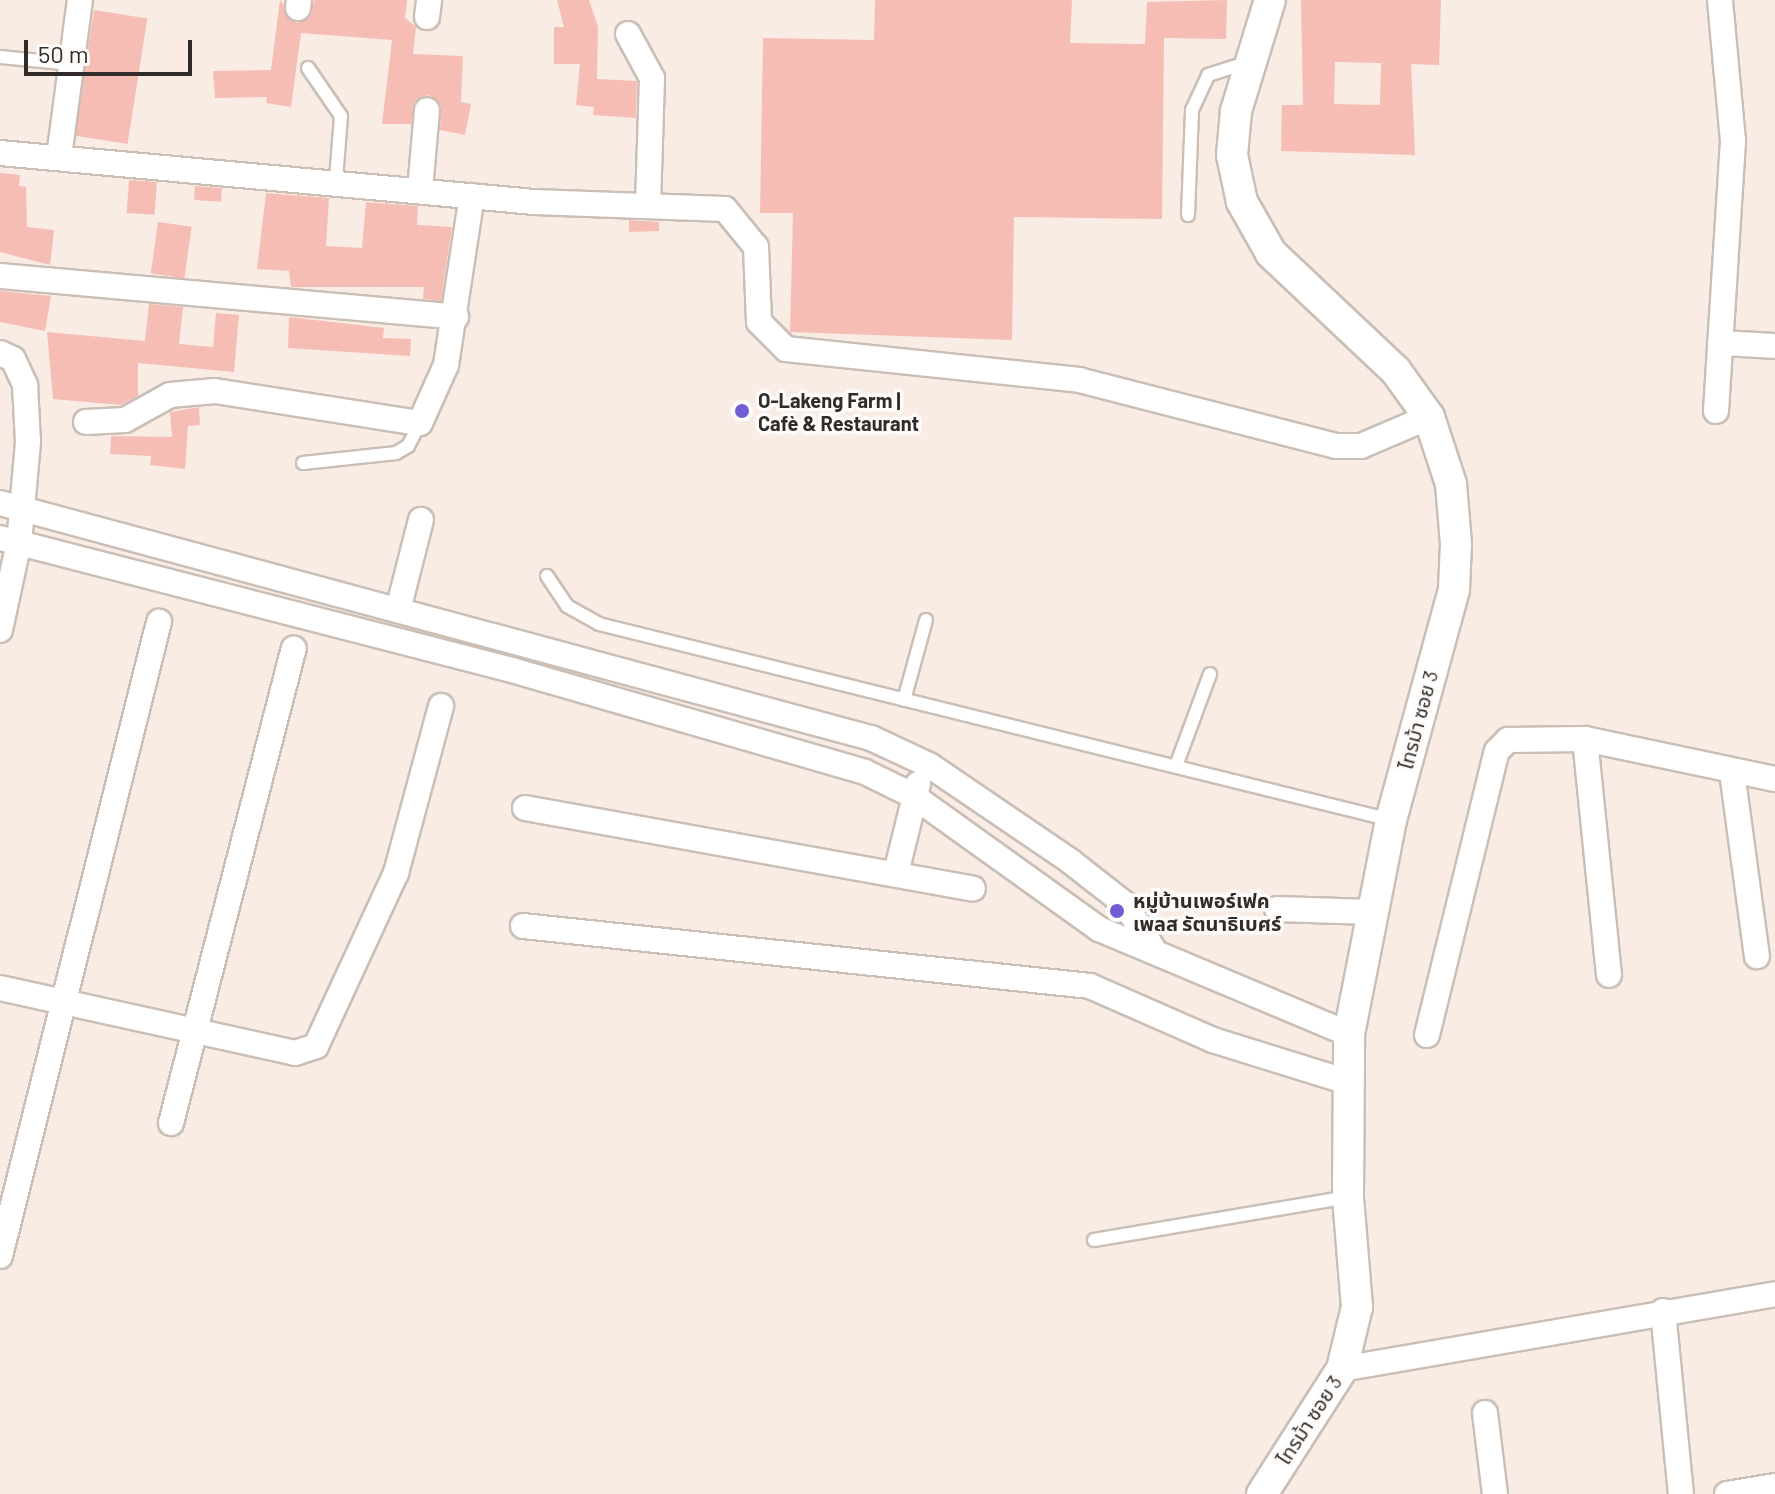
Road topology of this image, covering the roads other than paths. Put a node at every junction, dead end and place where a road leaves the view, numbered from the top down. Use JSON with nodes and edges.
{"nodes":[{"id":1,"x":80,"y":0,"type":"edge"},
{"id":2,"x":1270,"y":0,"type":"edge"},
{"id":3,"x":1720,"y":0,"type":"edge"},
{"id":4,"x":628,"y":34,"type":"dead end"},
{"id":5,"x":0,"y":57,"type":"edge"},
{"id":6,"x":1256,"y":60,"type":"junction"},
{"id":7,"x":71,"y":64,"type":"junction"},
{"id":8,"x":308,"y":68,"type":"dead end"},
{"id":9,"x":427,"y":110,"type":"dead end"},
{"id":10,"x":0,"y":153,"type":"edge"},
{"id":11,"x":59,"y":157,"type":"junction"},
{"id":12,"x":336,"y":180,"type":"junction"},
{"id":13,"x":420,"y":190,"type":"junction"},
{"id":14,"x":477,"y":197,"type":"junction"},
{"id":15,"x":648,"y":204,"type":"junction"},
{"id":16,"x":1188,"y":215,"type":"dead end"},
{"id":17,"x":0,"y":276,"type":"edge"},
{"id":18,"x":456,"y":317,"type":"junction"},
{"id":19,"x":1720,"y":343,"type":"junction"},
{"id":20,"x":1775,"y":346,"type":"edge"},
{"id":21,"x":0,"y":353,"type":"edge"},
{"id":22,"x":1716,"y":411,"type":"dead end"},
{"id":23,"x":1429,"y":417,"type":"junction"},
{"id":24,"x":86,"y":422,"type":"dead end"},
{"id":25,"x":420,"y":423,"type":"junction"},
{"id":26,"x":303,"y":463,"type":"dead end"},
{"id":27,"x":12,"y":506,"type":"edge"},
{"id":28,"x":421,"y":520,"type":"dead end"},
{"id":29,"x":10,"y":540,"type":"edge"},
{"id":30,"x":547,"y":576,"type":"dead end"},
{"id":31,"x":398,"y":610,"type":"junction"},
{"id":32,"x":926,"y":620,"type":"dead end"},
{"id":33,"x":159,"y":622,"type":"dead end"},
{"id":34,"x":0,"y":630,"type":"edge"},
{"id":35,"x":517,"y":639,"type":"junction"},
{"id":36,"x":294,"y":649,"type":"dead end"},
{"id":37,"x":512,"y":670,"type":"junction"},
{"id":38,"x":1210,"y":674,"type":"dead end"},
{"id":39,"x":904,"y":700,"type":"junction"},
{"id":40,"x":441,"y":706,"type":"dead end"},
{"id":41,"x":1585,"y":739,"type":"junction"},
{"id":42,"x":929,"y":765,"type":"junction"},
{"id":43,"x":1176,"y":766,"type":"junction"},
{"id":44,"x":1732,"y":772,"type":"junction"},
{"id":45,"x":1775,"y":779,"type":"edge"},
{"id":46,"x":912,"y":795,"type":"junction"},
{"id":47,"x":525,"y":808,"type":"dead end"},
{"id":48,"x":1391,"y":820,"type":"junction"},
{"id":49,"x":896,"y":873,"type":"junction"},
{"id":50,"x":973,"y":889,"type":"dead end"},
{"id":51,"x":1277,"y":909,"type":"dead end"},
{"id":52,"x":1372,"y":912,"type":"junction"},
{"id":53,"x":523,"y":926,"type":"dead end"},
{"id":54,"x":1152,"y":947,"type":"junction"},
{"id":55,"x":1757,"y":956,"type":"dead end"},
{"id":56,"x":1609,"y":975,"type":"dead end"},
{"id":57,"x":0,"y":988,"type":"edge"},
{"id":58,"x":62,"y":1003,"type":"junction"},
{"id":59,"x":196,"y":1031,"type":"junction"},
{"id":60,"x":1349,"y":1034,"type":"junction"},
{"id":61,"x":1427,"y":1035,"type":"dead end"},
{"id":62,"x":1348,"y":1082,"type":"junction"},
{"id":63,"x":171,"y":1123,"type":"dead end"},
{"id":64,"x":1348,"y":1197,"type":"junction"},
{"id":65,"x":1094,"y":1240,"type":"dead end"},
{"id":66,"x":0,"y":1256,"type":"edge"},
{"id":67,"x":1775,"y":1294,"type":"edge"},
{"id":68,"x":1663,"y":1311,"type":"junction"},
{"id":69,"x":1342,"y":1369,"type":"junction"},
{"id":70,"x":1485,"y":1413,"type":"dead end"},
{"id":71,"x":1775,"y":1486,"type":"edge"},
{"id":72,"x":1262,"y":1494,"type":"edge"},
{"id":73,"x":1495,"y":1494,"type":"edge"},
{"id":74,"x":1681,"y":1494,"type":"edge"},
{"id":75,"x":1727,"y":1494,"type":"edge"}],
"edges":[{"from":1,"to":7,"type":"street"},
{"from":2,"to":6,"type":"street","name":"ไทรม้า ซอย 3"},
{"from":3,"to":19,"type":"street"},
{"from":4,"to":15,"type":"street"},
{"from":5,"to":7,"type":"lane"},
{"from":6,"to":16,"type":"lane"},
{"from":6,"to":23,"type":"street","name":"ไทรม้า ซอย 3"},
{"from":7,"to":11,"type":"street"},
{"from":8,"to":12,"type":"lane"},
{"from":9,"to":13,"type":"street"},
{"from":10,"to":11,"type":"street"},
{"from":11,"to":12,"type":"street"},
{"from":12,"to":13,"type":"street"},
{"from":13,"to":14,"type":"street"},
{"from":14,"to":15,"type":"street"},
{"from":14,"to":18,"type":"street"},
{"from":15,"to":23,"type":"street"},
{"from":17,"to":18,"type":"street"},
{"from":18,"to":25,"type":"street"},
{"from":19,"to":20,"type":"street"},
{"from":19,"to":22,"type":"street"},
{"from":21,"to":27,"type":"street"},
{"from":23,"to":48,"type":"street","name":"ไทรม้า ซอย 3"},
{"from":24,"to":25,"type":"street"},
{"from":25,"to":26,"type":"lane"},
{"from":27,"to":29,"type":"street"},
{"from":27,"to":31,"type":"street"},
{"from":28,"to":31,"type":"street"},
{"from":29,"to":34,"type":"street"},
{"from":29,"to":37,"type":"street"},
{"from":30,"to":39,"type":"lane"},
{"from":31,"to":35,"type":"street"},
{"from":32,"to":39,"type":"lane"},
{"from":33,"to":58,"type":"street"},
{"from":35,"to":37,"type":"street"},
{"from":35,"to":42,"type":"street"},
{"from":36,"to":59,"type":"street"},
{"from":37,"to":46,"type":"street"},
{"from":38,"to":43,"type":"lane"},
{"from":39,"to":43,"type":"lane"},
{"from":40,"to":59,"type":"street"},
{"from":41,"to":44,"type":"street"},
{"from":41,"to":56,"type":"street"},
{"from":41,"to":61,"type":"street"},
{"from":42,"to":46,"type":"street"},
{"from":42,"to":54,"type":"street"},
{"from":43,"to":48,"type":"lane"},
{"from":44,"to":45,"type":"street"},
{"from":44,"to":55,"type":"street"},
{"from":46,"to":49,"type":"street"},
{"from":46,"to":54,"type":"street"},
{"from":47,"to":49,"type":"street"},
{"from":48,"to":52,"type":"street","name":"ไทรม้า ซอย 3"},
{"from":49,"to":50,"type":"street"},
{"from":51,"to":52,"type":"street"},
{"from":52,"to":60,"type":"street","name":"ไทรม้า ซอย 3"},
{"from":53,"to":62,"type":"street"},
{"from":54,"to":60,"type":"street"},
{"from":57,"to":58,"type":"street"},
{"from":58,"to":59,"type":"street"},
{"from":58,"to":66,"type":"street"},
{"from":59,"to":63,"type":"street"},
{"from":60,"to":62,"type":"street","name":"ไทรม้า ซอย 3"},
{"from":62,"to":64,"type":"street","name":"ไทรม้า ซอย 3"},
{"from":64,"to":65,"type":"lane"},
{"from":64,"to":69,"type":"street","name":"ไทรม้า ซอย 3"},
{"from":67,"to":68,"type":"street"},
{"from":68,"to":69,"type":"street"},
{"from":68,"to":74,"type":"street"},
{"from":69,"to":72,"type":"street","name":"ไทรม้า ซอย 3"},
{"from":70,"to":73,"type":"street"},
{"from":71,"to":75,"type":"street"}]}
